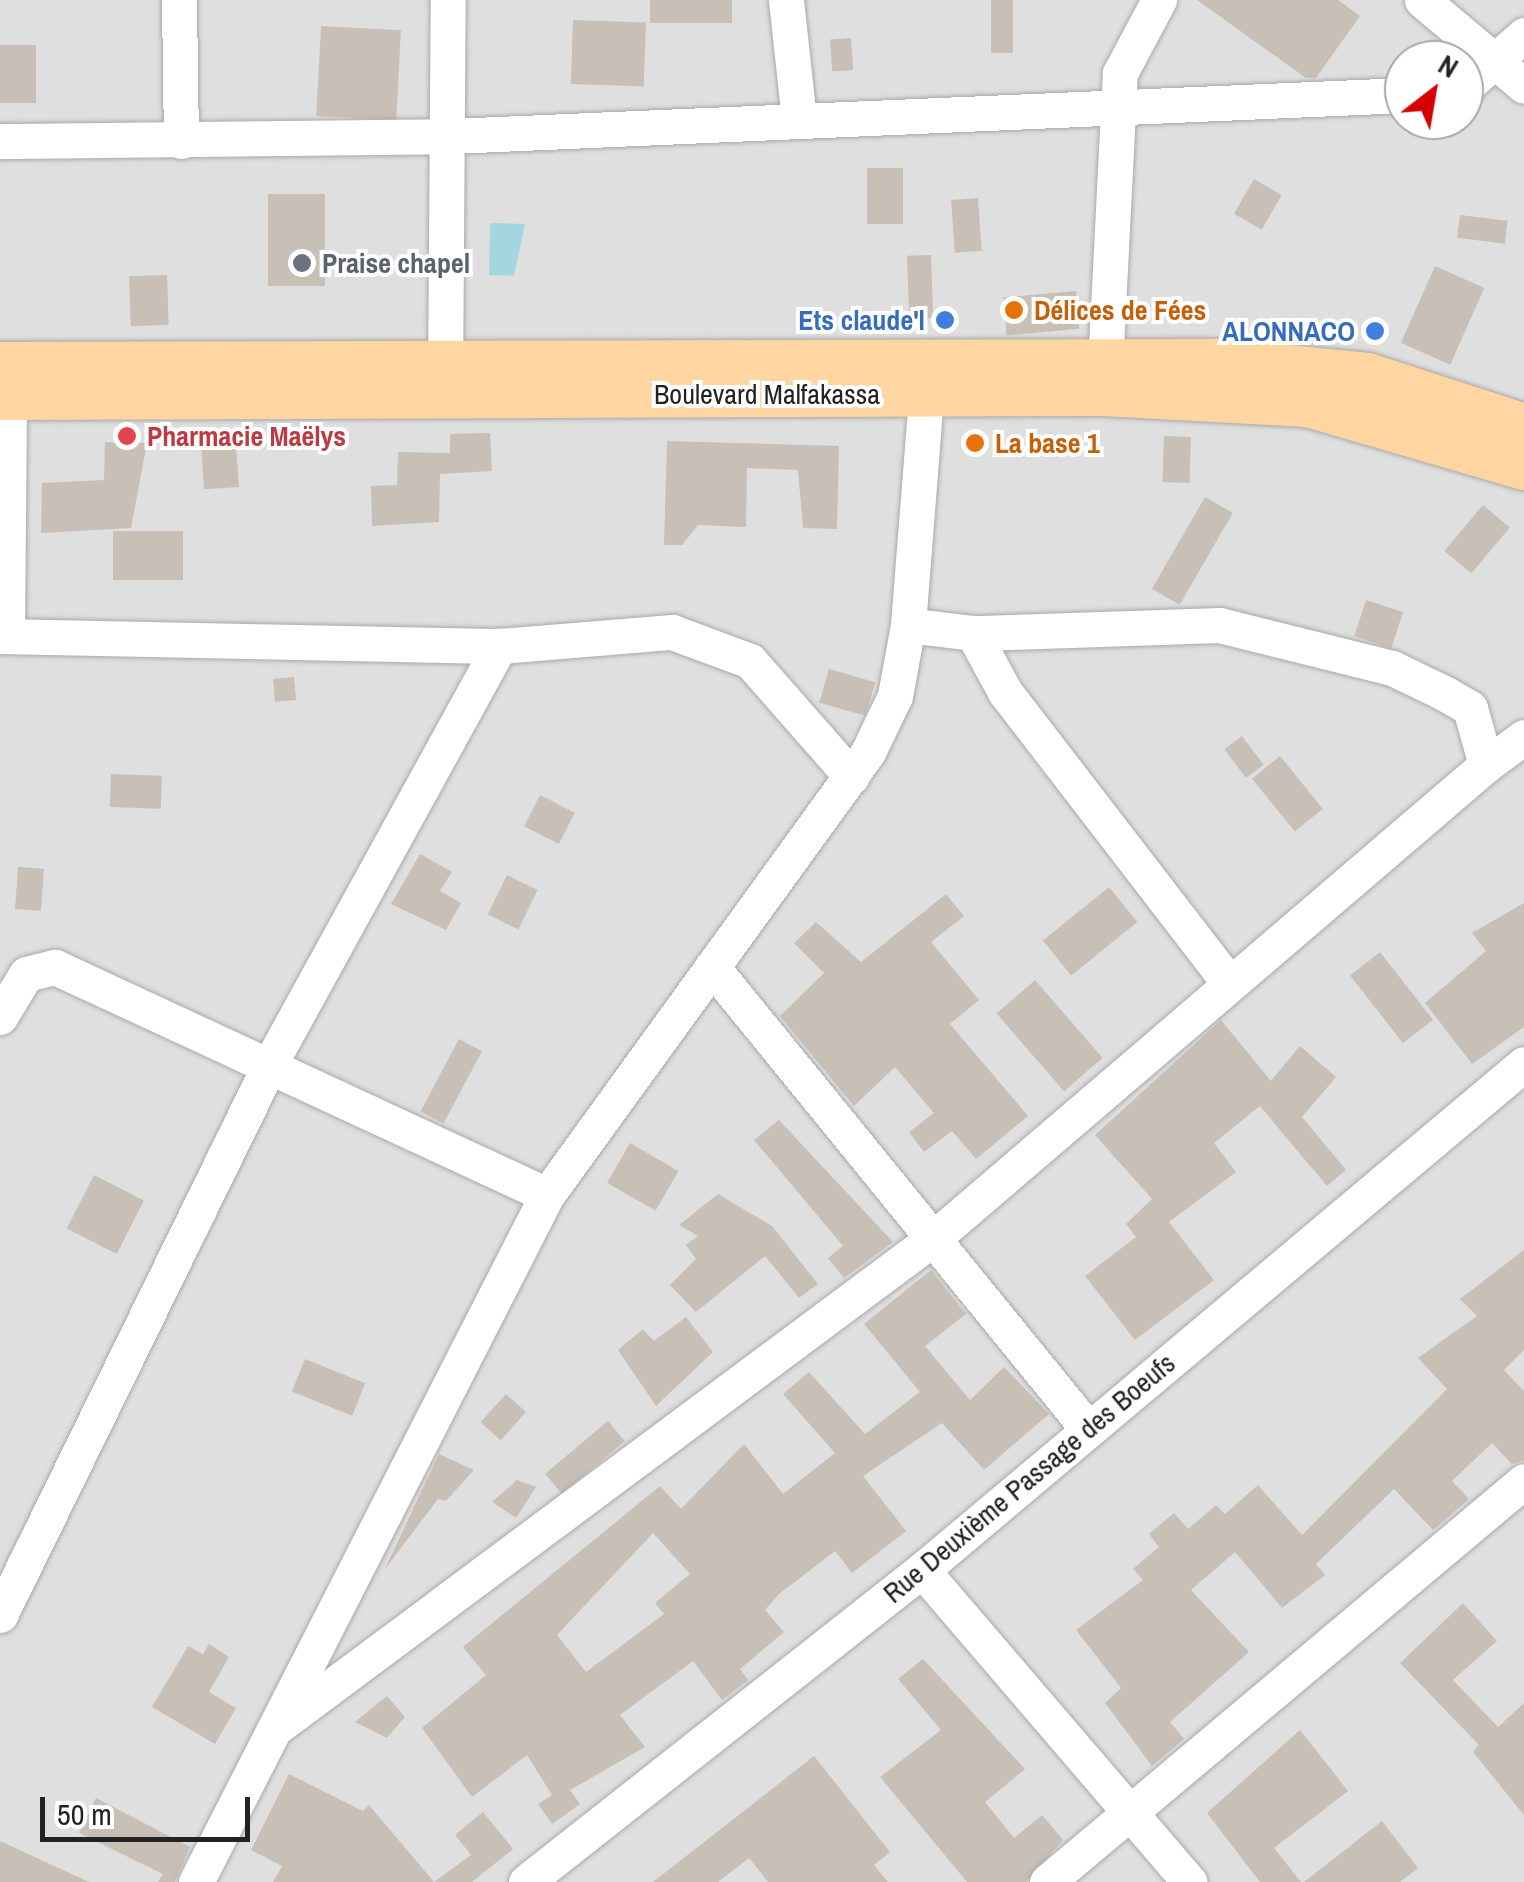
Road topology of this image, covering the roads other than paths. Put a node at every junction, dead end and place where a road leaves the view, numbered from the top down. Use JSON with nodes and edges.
{"nodes":[{"id":1,"x":179,"y":0,"type":"edge"},
{"id":2,"x":448,"y":0,"type":"edge"},
{"id":3,"x":786,"y":0,"type":"edge"},
{"id":4,"x":1160,"y":0,"type":"edge"},
{"id":5,"x":1422,"y":0,"type":"edge"},
{"id":6,"x":1524,"y":34,"type":"edge"},
{"id":7,"x":1511,"y":75,"type":"edge"},
{"id":8,"x":1484,"y":82,"type":"edge"},
{"id":9,"x":1384,"y":96,"type":"edge"},
{"id":10,"x":1116,"y":110,"type":"junction"},
{"id":11,"x":799,"y":120,"type":"junction"},
{"id":12,"x":451,"y":136,"type":"junction"},
{"id":13,"x":0,"y":141,"type":"edge"},
{"id":14,"x":181,"y":141,"type":"junction"},
{"id":15,"x":446,"y":375,"type":"junction"},
{"id":16,"x":1105,"y":375,"type":"junction"},
{"id":17,"x":3,"y":386,"type":"edge"},
{"id":18,"x":926,"y":394,"type":"junction"},
{"id":19,"x":1524,"y":426,"type":"edge"},
{"id":20,"x":1524,"y":468,"type":"edge"},
{"id":21,"x":908,"y":625,"type":"junction"},
{"id":22,"x":973,"y":633,"type":"junction"},
{"id":23,"x":4,"y":636,"type":"edge"},
{"id":24,"x":500,"y":646,"type":"junction"},
{"id":25,"x":1524,"y":737,"type":"edge"},
{"id":26,"x":1486,"y":764,"type":"junction"},
{"id":27,"x":852,"y":776,"type":"junction"},
{"id":28,"x":712,"y":967,"type":"junction"},
{"id":29,"x":1228,"y":982,"type":"junction"},
{"id":30,"x":0,"y":1018,"type":"edge"},
{"id":31,"x":272,"y":1060,"type":"junction"},
{"id":32,"x":1524,"y":1064,"type":"edge"},
{"id":33,"x":546,"y":1195,"type":"junction"},
{"id":34,"x":935,"y":1237,"type":"junction"},
{"id":35,"x":1088,"y":1430,"type":"junction"},
{"id":36,"x":1524,"y":1482,"type":"edge"},
{"id":37,"x":922,"y":1570,"type":"junction"},
{"id":38,"x":0,"y":1615,"type":"edge"},
{"id":39,"x":277,"y":1728,"type":"junction"},
{"id":40,"x":1129,"y":1814,"type":"junction"},
{"id":41,"x":196,"y":1882,"type":"edge"},
{"id":42,"x":526,"y":1882,"type":"edge"},
{"id":43,"x":1047,"y":1882,"type":"edge"},
{"id":44,"x":1189,"y":1882,"type":"edge"}],
"edges":[{"from":1,"to":14,"type":"street"},
{"from":2,"to":12,"type":"street"},
{"from":3,"to":11,"type":"street"},
{"from":4,"to":10,"type":"street"},
{"from":5,"to":7,"type":"street"},
{"from":6,"to":7,"type":"street"},
{"from":7,"to":8,"type":"street"},
{"from":9,"to":10,"type":"street"},
{"from":10,"to":11,"type":"street"},
{"from":10,"to":16,"type":"street"},
{"from":11,"to":12,"type":"street"},
{"from":12,"to":14,"type":"street"},
{"from":12,"to":15,"type":"street"},
{"from":13,"to":14,"type":"street"},
{"from":15,"to":16,"type":"main road","name":"Boulevard Malfakassa"},
{"from":15,"to":17,"type":"main road","name":"Boulevard Malfakassa"},
{"from":15,"to":18,"type":"main road","name":"Boulevard Malfakassa"},
{"from":16,"to":18,"type":"main road","name":"Boulevard Malfakassa"},
{"from":16,"to":19,"type":"main road","name":"Boulevard Malfakassa"},
{"from":16,"to":20,"type":"main road","name":"Boulevard Malfakassa"},
{"from":17,"to":23,"type":"street"},
{"from":18,"to":21,"type":"street"},
{"from":21,"to":22,"type":"street"},
{"from":21,"to":27,"type":"street"},
{"from":22,"to":26,"type":"street"},
{"from":22,"to":29,"type":"street"},
{"from":23,"to":24,"type":"street"},
{"from":24,"to":27,"type":"street"},
{"from":24,"to":31,"type":"street"},
{"from":25,"to":26,"type":"street"},
{"from":26,"to":29,"type":"street"},
{"from":27,"to":28,"type":"street"},
{"from":28,"to":33,"type":"street"},
{"from":28,"to":34,"type":"street"},
{"from":29,"to":34,"type":"street"},
{"from":30,"to":31,"type":"street"},
{"from":31,"to":33,"type":"street"},
{"from":31,"to":38,"type":"street"},
{"from":32,"to":35,"type":"street","name":"Rue Deuxième Passage des Boeufs"},
{"from":33,"to":39,"type":"street"},
{"from":34,"to":35,"type":"street"},
{"from":34,"to":39,"type":"street"},
{"from":35,"to":37,"type":"street","name":"Rue Deuxième Passage des Boeufs"},
{"from":36,"to":40,"type":"street"},
{"from":37,"to":40,"type":"street"},
{"from":37,"to":42,"type":"street","name":"Rue Deuxième Passage des Boeufs"},
{"from":39,"to":41,"type":"street"},
{"from":40,"to":43,"type":"street"},
{"from":40,"to":44,"type":"street"}]}
